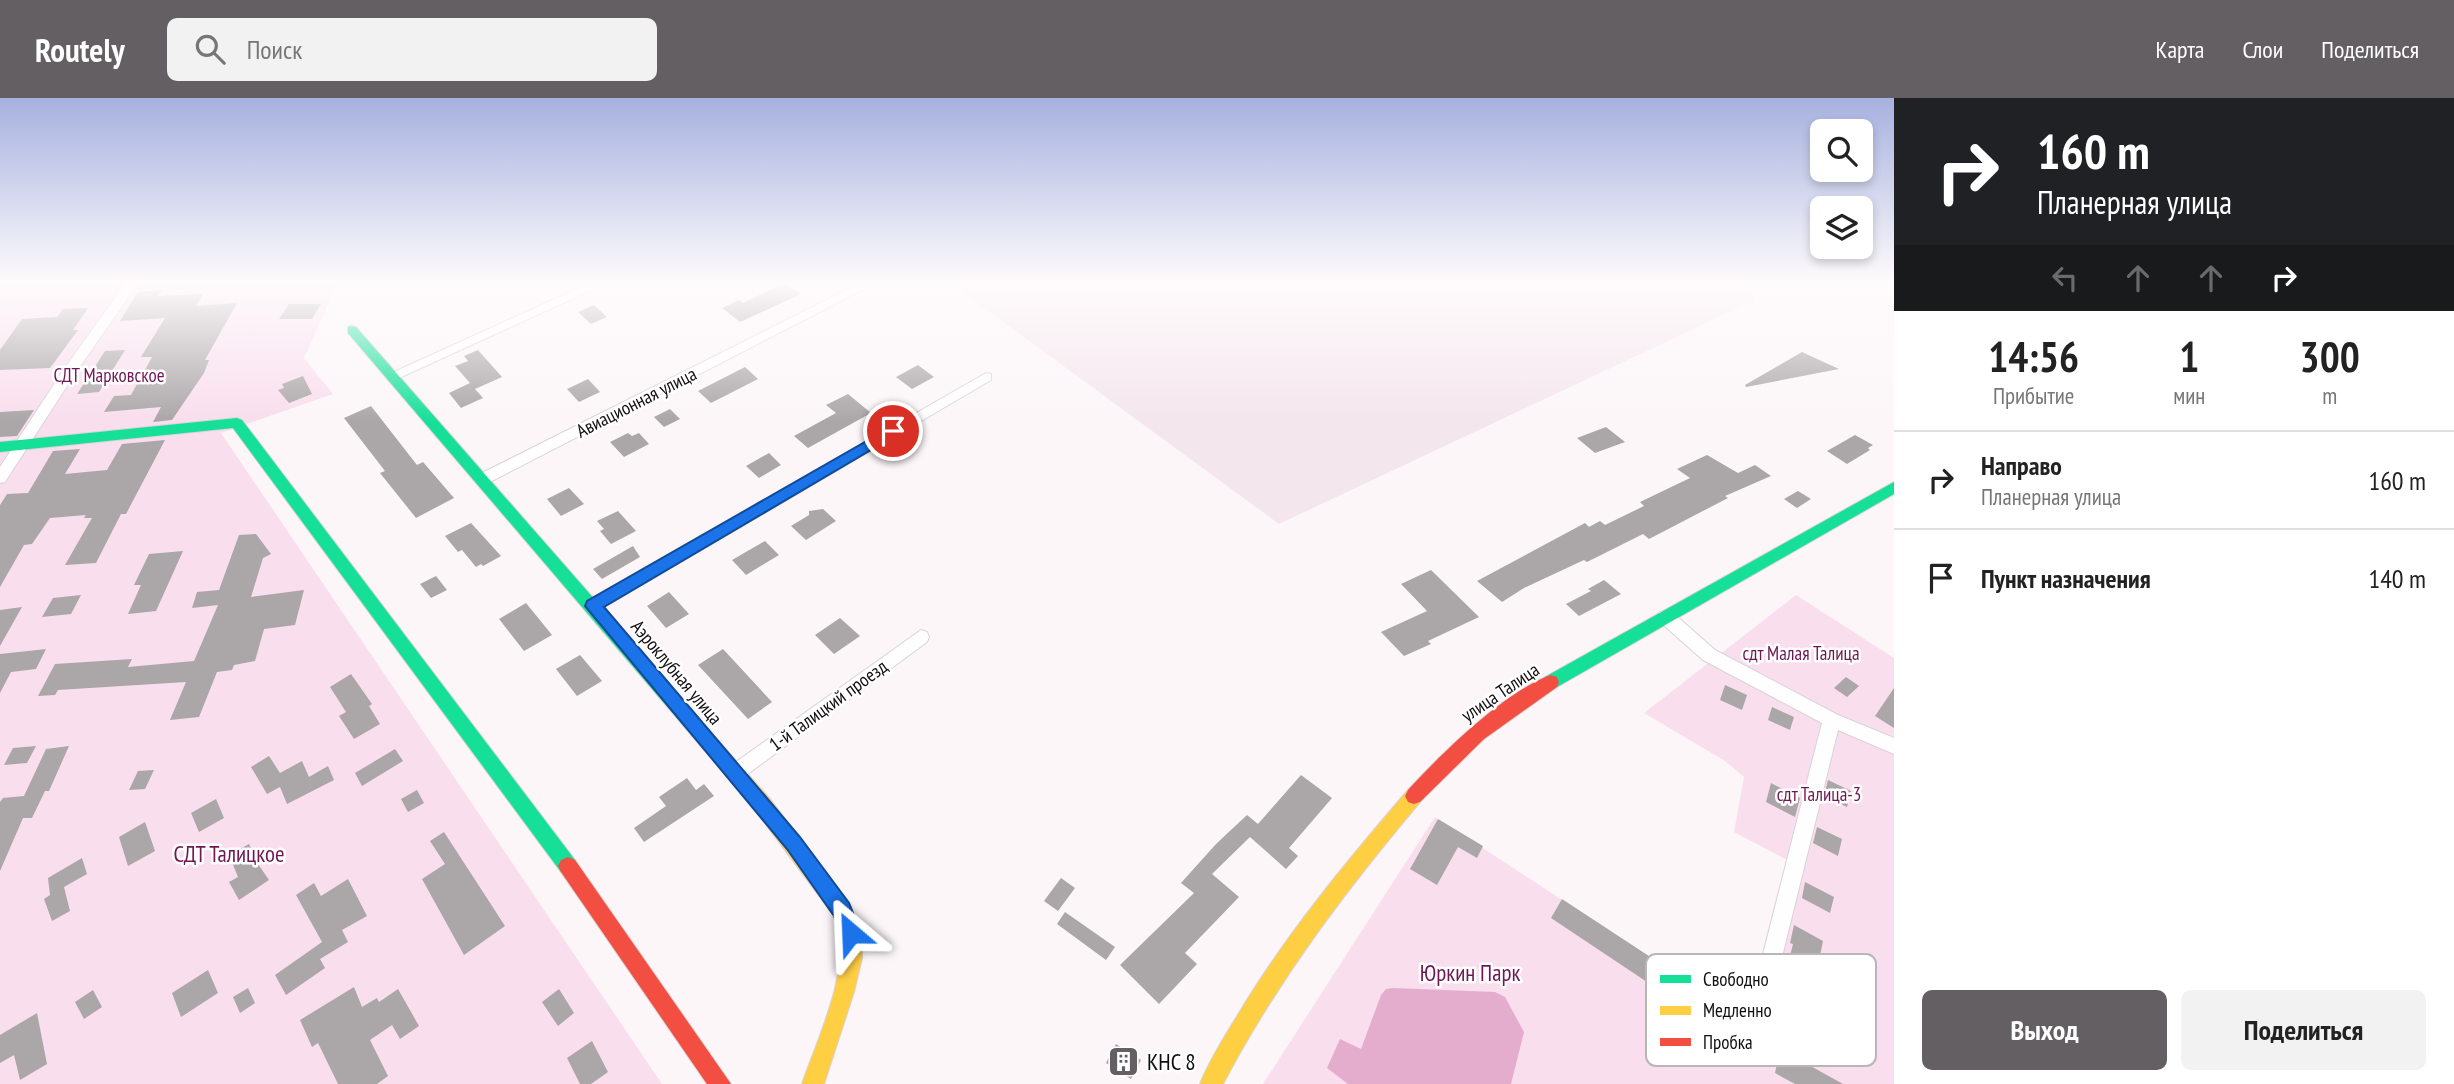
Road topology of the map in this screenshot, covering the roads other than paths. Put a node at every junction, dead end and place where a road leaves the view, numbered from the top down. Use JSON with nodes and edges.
{"nodes":[{"id":1,"x":98,"y":329,"type":"edge"},
{"id":2,"x":498,"y":329,"type":"edge"},
{"id":3,"x":779,"y":329,"type":"edge"},
{"id":4,"x":352,"y":330,"type":"dead end"},
{"id":5,"x":392,"y":376,"type":"junction"},
{"id":6,"x":986,"y":377,"type":"dead end"},
{"id":7,"x":23,"y":443,"type":"junction"},
{"id":8,"x":0,"y":447,"type":"edge"},
{"id":9,"x":0,"y":478,"type":"edge"},
{"id":10,"x":483,"y":479,"type":"junction"},
{"id":11,"x":1894,"y":487,"type":"edge"},
{"id":12,"x":593,"y":606,"type":"junction"},
{"id":13,"x":1666,"y":617,"type":"junction"},
{"id":14,"x":921,"y":637,"type":"dead end"},
{"id":15,"x":1832,"y":720,"type":"junction"},
{"id":16,"x":1894,"y":746,"type":"edge"},
{"id":17,"x":735,"y":773,"type":"junction"},
{"id":18,"x":1773,"y":954,"type":"edge"},
{"id":19,"x":720,"y":1084,"type":"edge"},
{"id":20,"x":813,"y":1084,"type":"edge"},
{"id":21,"x":1211,"y":1084,"type":"edge"}],
"edges":[{"from":1,"to":7,"type":"street"},
{"from":2,"to":5,"type":"street"},
{"from":3,"to":10,"type":"street","name":"Авиационная улица"},
{"from":4,"to":5,"type":"street","name":"Аэроклубная улица"},
{"from":5,"to":10,"type":"street","name":"Аэроклубная улица"},
{"from":6,"to":12,"type":"street"},
{"from":7,"to":8,"type":"street"},
{"from":7,"to":9,"type":"street"},
{"from":7,"to":19,"type":"street"},
{"from":10,"to":12,"type":"street","name":"Аэроклубная улица"},
{"from":11,"to":13,"type":"street","name":"улица Талица"},
{"from":12,"to":17,"type":"street","name":"Аэроклубная улица"},
{"from":13,"to":15,"type":"street"},
{"from":13,"to":21,"type":"street","name":"улица Талица"},
{"from":14,"to":17,"type":"street","name":"1-й Талицкий проезд"},
{"from":15,"to":16,"type":"street"},
{"from":15,"to":18,"type":"street"},
{"from":17,"to":20,"type":"street","name":"Аэроклубная улица"}]}
